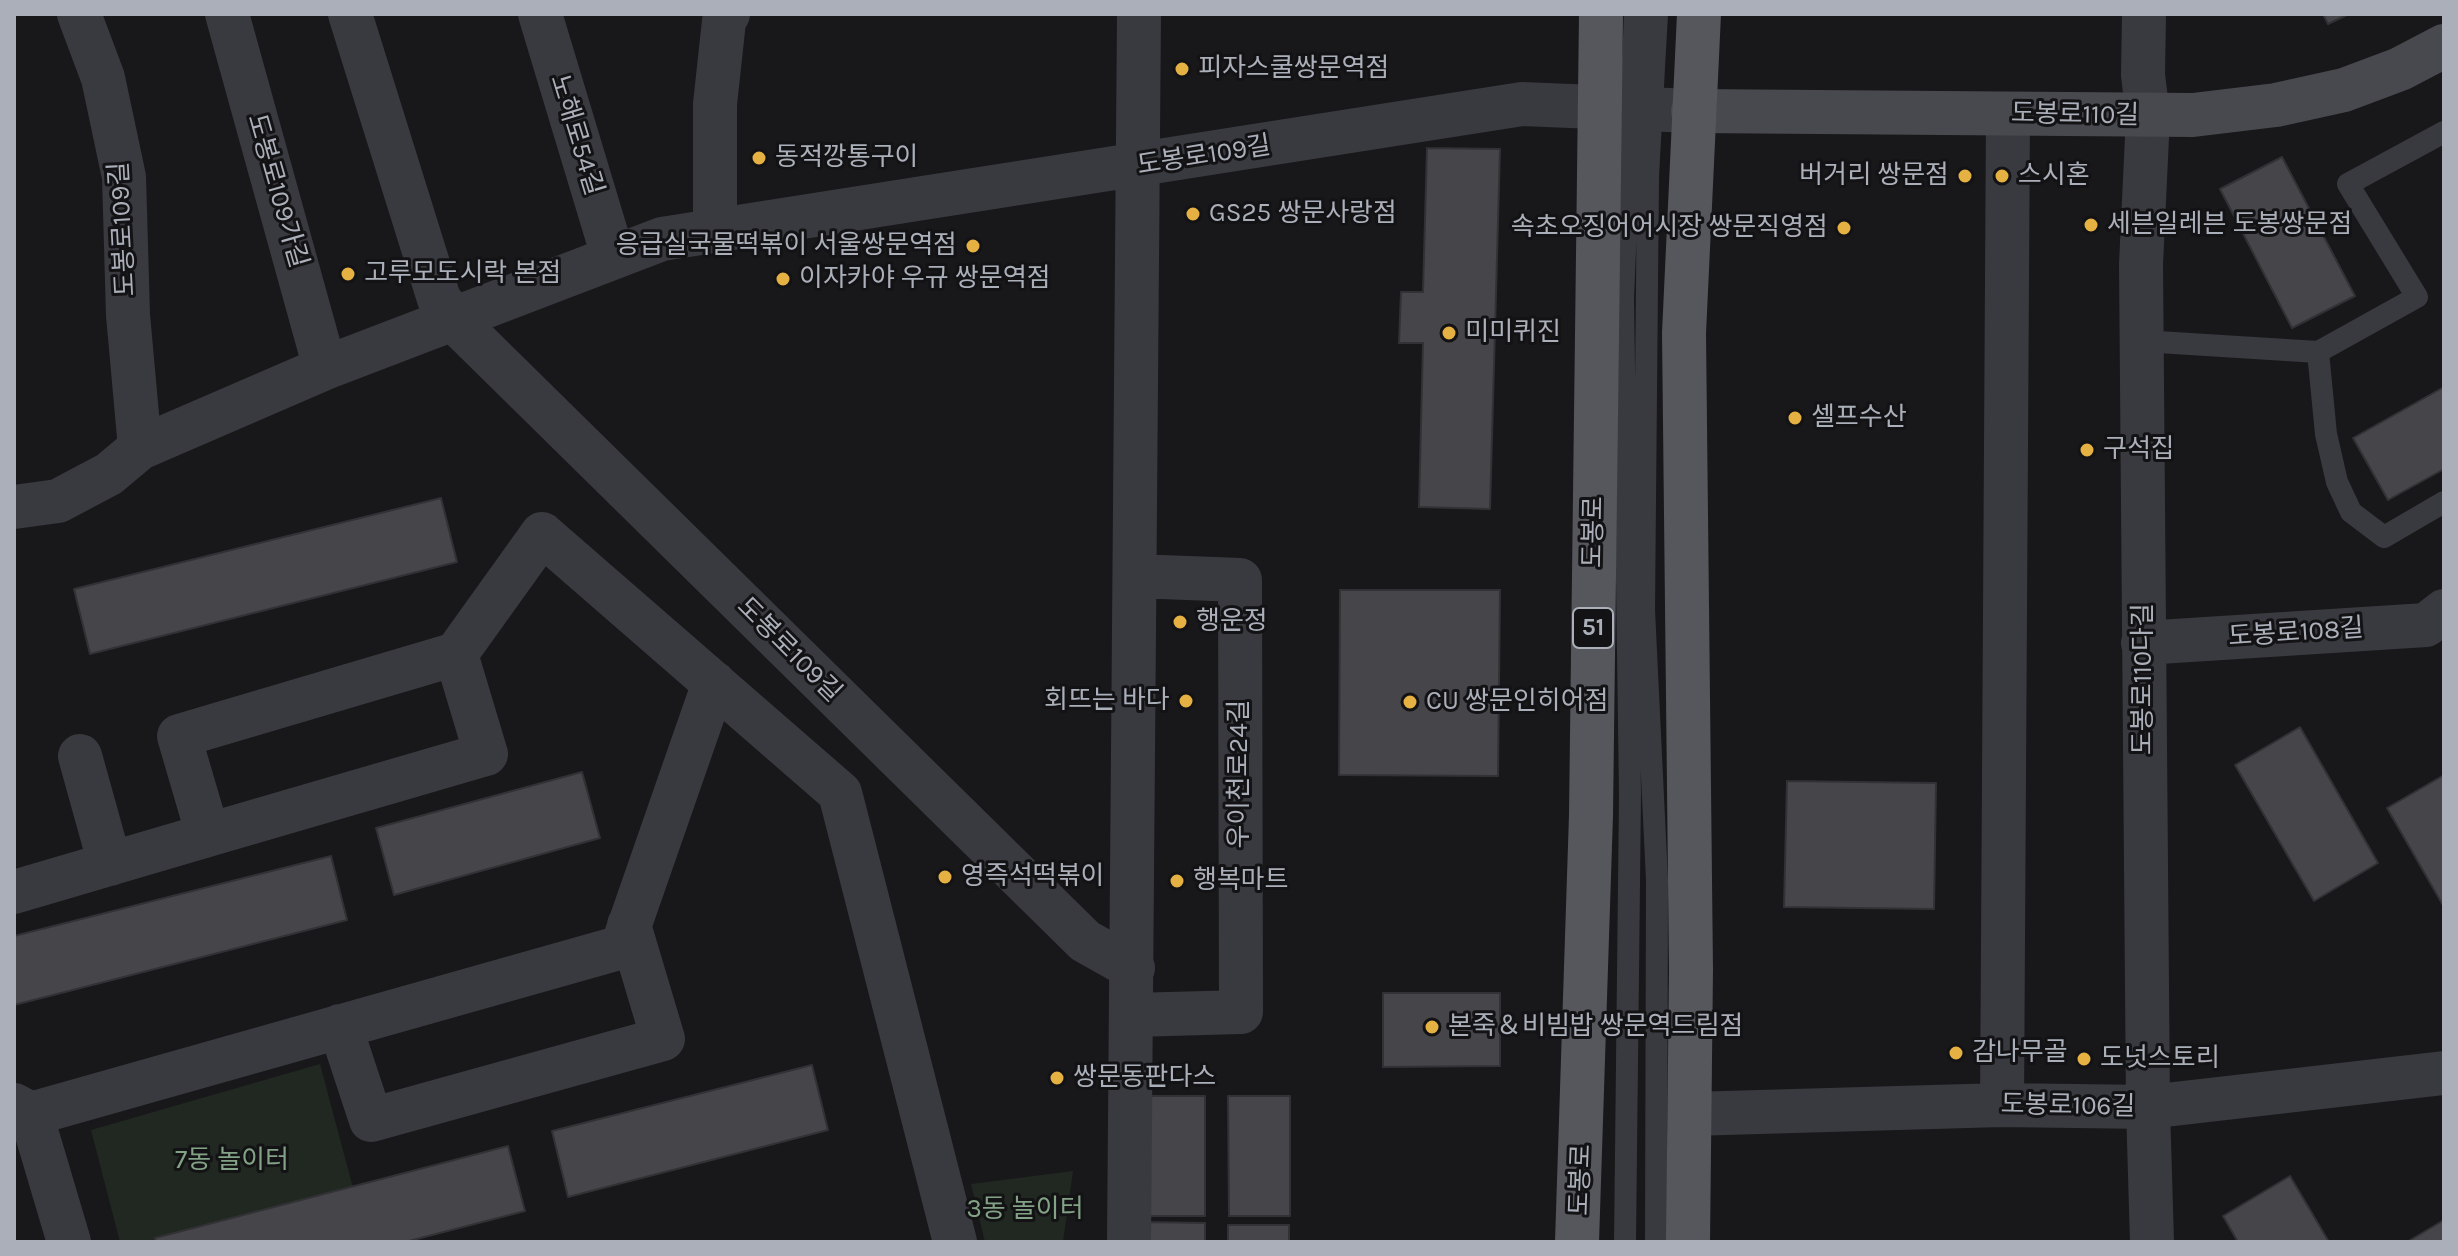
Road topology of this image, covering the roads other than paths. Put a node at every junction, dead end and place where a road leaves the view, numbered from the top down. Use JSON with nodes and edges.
{"nodes":[{"id":1,"x":79,"y":14,"type":"edge"},
{"id":2,"x":227,"y":14,"type":"edge"},
{"id":3,"x":350,"y":14,"type":"edge"},
{"id":4,"x":540,"y":14,"type":"edge"},
{"id":5,"x":728,"y":14,"type":"edge"},
{"id":6,"x":1139,"y":14,"type":"edge"},
{"id":7,"x":1601,"y":14,"type":"edge"},
{"id":8,"x":1635,"y":14,"type":"edge"},
{"id":9,"x":1657,"y":14,"type":"edge"},
{"id":10,"x":1699,"y":14,"type":"edge"},
{"id":11,"x":2144,"y":14,"type":"edge"},
{"id":12,"x":2444,"y":46,"type":"edge"},
{"id":13,"x":1643,"y":108,"type":"junction"},
{"id":14,"x":2008,"y":114,"type":"junction"},
{"id":15,"x":2148,"y":116,"type":"junction"},
{"id":16,"x":2444,"y":132,"type":"edge"},
{"id":17,"x":1137,"y":167,"type":"junction"},
{"id":18,"x":715,"y":231,"type":"junction"},
{"id":19,"x":613,"y":256,"type":"junction"},
{"id":20,"x":455,"y":321,"type":"junction"},
{"id":21,"x":2142,"y":341,"type":"junction"},
{"id":22,"x":2318,"y":352,"type":"junction"},
{"id":23,"x":325,"y":368,"type":"junction"},
{"id":24,"x":140,"y":448,"type":"junction"},
{"id":25,"x":2444,"y":502,"type":"edge"},
{"id":26,"x":14,"y":507,"type":"edge"},
{"id":27,"x":1135,"y":576,"type":"junction"},
{"id":28,"x":2444,"y":611,"type":"edge"},
{"id":29,"x":2143,"y":643,"type":"junction"},
{"id":30,"x":456,"y":654,"type":"junction"},
{"id":31,"x":714,"y":683,"type":"junction"},
{"id":32,"x":80,"y":756,"type":"dead end"},
{"id":33,"x":208,"y":835,"type":"junction"},
{"id":34,"x":110,"y":864,"type":"junction"},
{"id":35,"x":14,"y":892,"type":"edge"},
{"id":36,"x":629,"y":925,"type":"junction"},
{"id":37,"x":1133,"y":968,"type":"junction"},
{"id":38,"x":1133,"y":1015,"type":"junction"},
{"id":39,"x":340,"y":1026,"type":"junction"},
{"id":40,"x":2444,"y":1073,"type":"edge"},
{"id":41,"x":2002,"y":1105,"type":"junction"},
{"id":42,"x":2148,"y":1107,"type":"junction"},
{"id":43,"x":23,"y":1110,"type":"edge"},
{"id":44,"x":1690,"y":1114,"type":"junction"},
{"id":45,"x":69,"y":1242,"type":"edge"},
{"id":46,"x":955,"y":1242,"type":"edge"},
{"id":47,"x":1129,"y":1242,"type":"edge"},
{"id":48,"x":1577,"y":1242,"type":"edge"},
{"id":49,"x":1625,"y":1242,"type":"edge"},
{"id":50,"x":1656,"y":1242,"type":"edge"},
{"id":51,"x":1688,"y":1242,"type":"edge"},
{"id":52,"x":2152,"y":1242,"type":"edge"}],
"edges":[{"from":1,"to":24,"type":"street","name":"도봉로109길"},
{"from":2,"to":23,"type":"street","name":"도봉로109가길"},
{"from":3,"to":20,"type":"street","name":"도봉로109길"},
{"from":4,"to":19,"type":"street","name":"노해로54길"},
{"from":5,"to":18,"type":"street"},
{"from":6,"to":17,"type":"street"},
{"from":7,"to":13,"type":"main road","name":"도봉로","number":"51"},
{"from":8,"to":13,"type":"lane"},
{"from":9,"to":13,"type":"lane"},
{"from":10,"to":13,"type":"main road","name":"도봉로","number":"51"},
{"from":11,"to":15,"type":"street","name":"도봉로110다길"},
{"from":12,"to":15,"type":"street","name":"도봉로110길"},
{"from":13,"to":14,"type":"street","name":"도봉로110길"},
{"from":13,"to":17,"type":"street","name":"도봉로109길"},
{"from":13,"to":44,"type":"main road","name":"도봉로","number":"51"},
{"from":13,"to":48,"type":"main road","name":"도봉로","number":"51"},
{"from":13,"to":49,"type":"lane"},
{"from":13,"to":50,"type":"lane"},
{"from":14,"to":15,"type":"street","name":"도봉로110길"},
{"from":14,"to":41,"type":"street"},
{"from":15,"to":21,"type":"street","name":"도봉로110다길"},
{"from":16,"to":22,"type":"lane"},
{"from":17,"to":18,"type":"street","name":"도봉로109길"},
{"from":17,"to":27,"type":"street"},
{"from":18,"to":19,"type":"street","name":"도봉로109길"},
{"from":19,"to":20,"type":"street","name":"도봉로109길"},
{"from":20,"to":23,"type":"street","name":"도봉로109길"},
{"from":20,"to":37,"type":"street","name":"도봉로109길"},
{"from":21,"to":22,"type":"lane"},
{"from":21,"to":29,"type":"street","name":"도봉로110다길"},
{"from":22,"to":25,"type":"lane"},
{"from":23,"to":24,"type":"street","name":"도봉로109길"},
{"from":24,"to":26,"type":"street","name":"도봉로109길"},
{"from":27,"to":37,"type":"street"},
{"from":27,"to":38,"type":"street","name":"우이천로24길"},
{"from":28,"to":29,"type":"street","name":"도봉로108길"},
{"from":29,"to":42,"type":"street","name":"도봉로110다길"},
{"from":30,"to":31,"type":"street"},
{"from":30,"to":33,"type":"street"},
{"from":30,"to":33,"type":"street"},
{"from":31,"to":36,"type":"street"},
{"from":31,"to":46,"type":"street"},
{"from":32,"to":34,"type":"street"},
{"from":33,"to":34,"type":"street"},
{"from":34,"to":35,"type":"street"},
{"from":36,"to":39,"type":"street"},
{"from":36,"to":39,"type":"street"},
{"from":37,"to":38,"type":"street"},
{"from":38,"to":47,"type":"street"},
{"from":39,"to":43,"type":"street"},
{"from":40,"to":42,"type":"street","name":"도봉로106길"},
{"from":41,"to":42,"type":"street","name":"도봉로106길"},
{"from":41,"to":44,"type":"street","name":"도봉로106길"},
{"from":42,"to":52,"type":"street","name":"도봉로110다길"},
{"from":43,"to":45,"type":"street"},
{"from":44,"to":51,"type":"main road","name":"도봉로","number":"51"}]}
